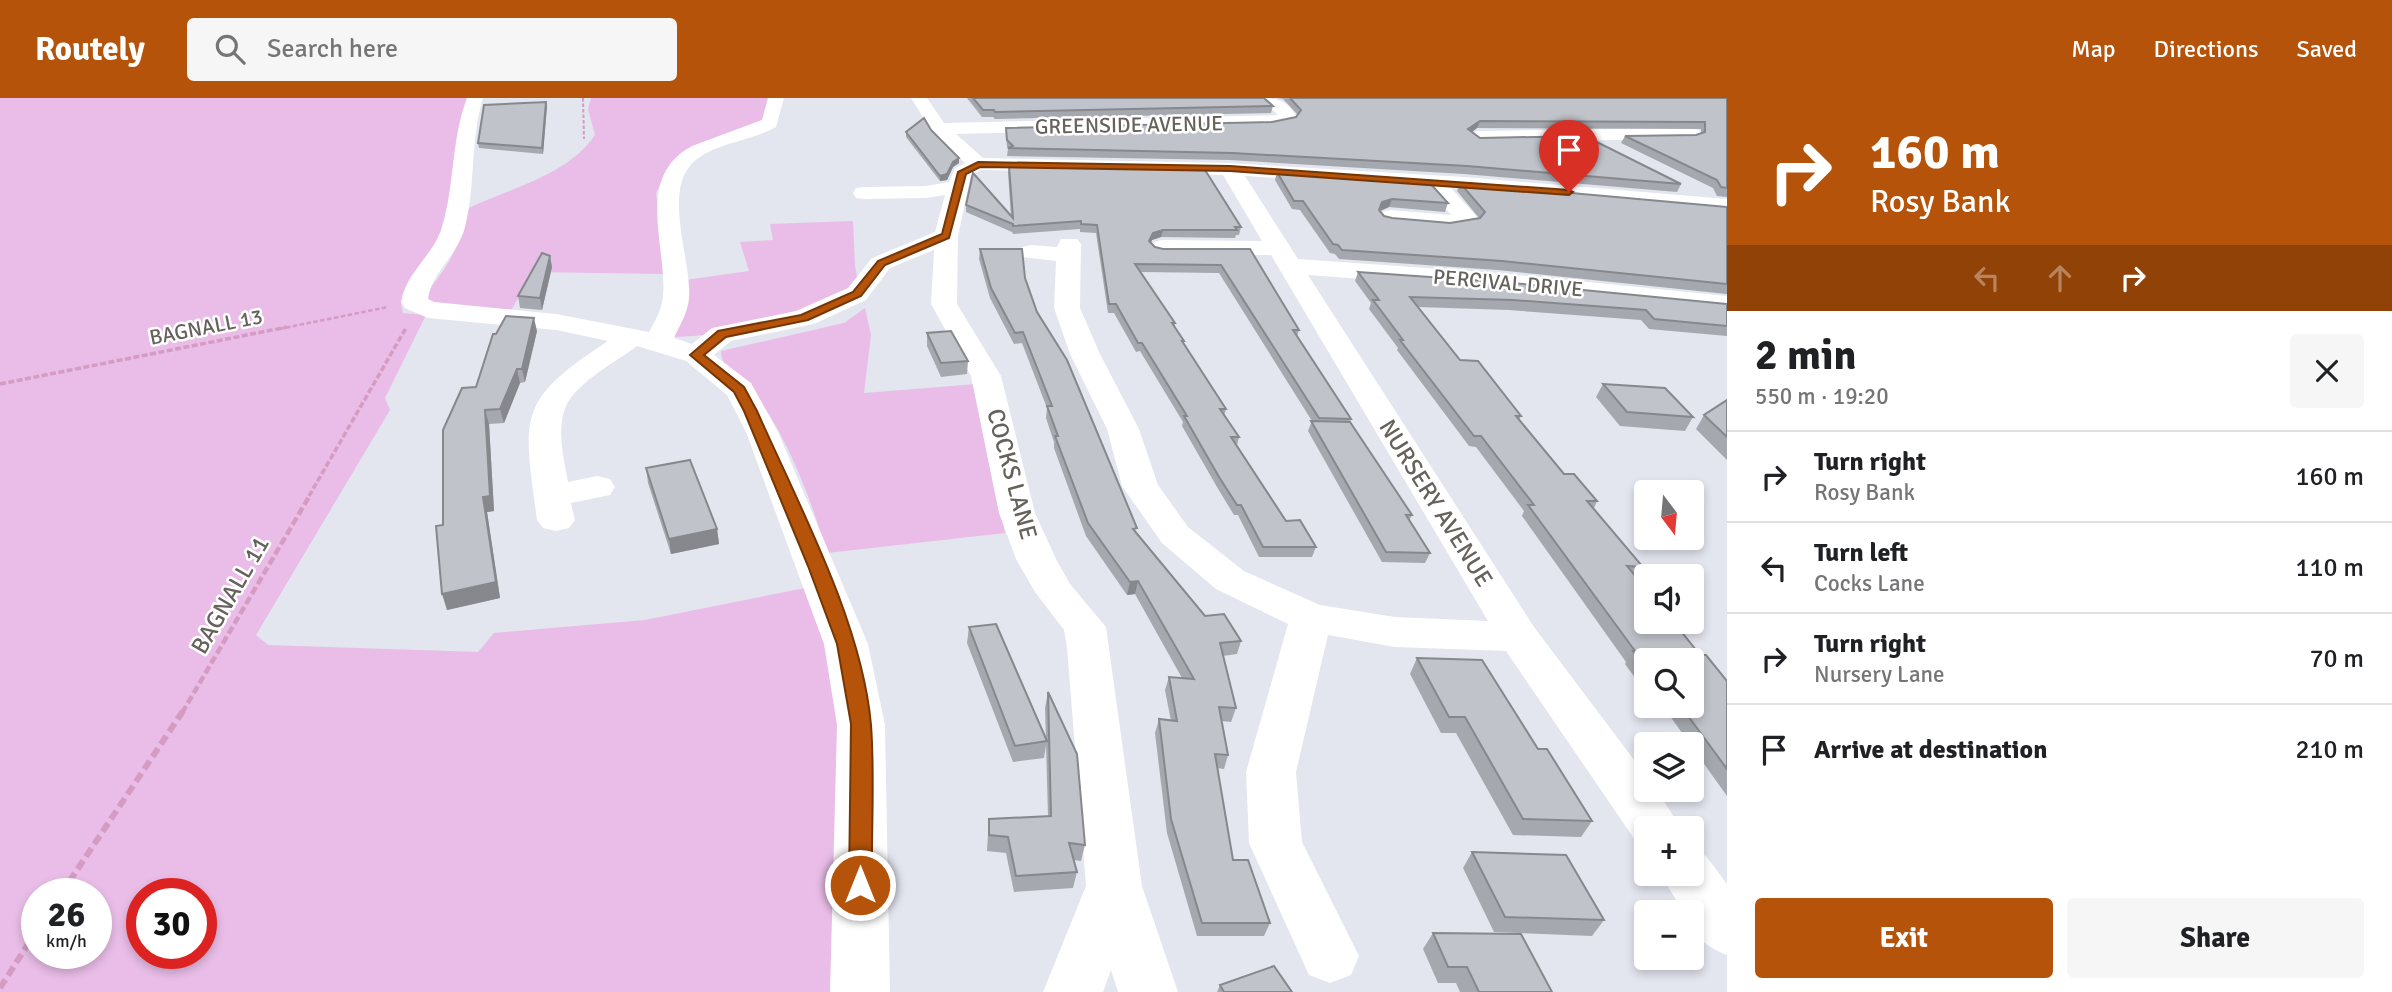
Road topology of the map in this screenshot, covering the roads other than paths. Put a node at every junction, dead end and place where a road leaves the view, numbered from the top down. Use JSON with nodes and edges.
{"nodes":[{"id":1,"x":475,"y":98,"type":"edge"},
{"id":2,"x":776,"y":98,"type":"edge"},
{"id":3,"x":919,"y":98,"type":"edge"},
{"id":4,"x":1267,"y":98,"type":"edge"},
{"id":5,"x":1147,"y":107,"type":"edge"},
{"id":6,"x":1012,"y":108,"type":"edge"},
{"id":7,"x":1167,"y":124,"type":"junction"},
{"id":8,"x":1028,"y":127,"type":"junction"},
{"id":9,"x":939,"y":130,"type":"junction"},
{"id":10,"x":1581,"y":134,"type":"junction"},
{"id":11,"x":1692,"y":134,"type":"edge"},
{"id":12,"x":1477,"y":137,"type":"edge"},
{"id":13,"x":1625,"y":157,"type":"edge"},
{"id":14,"x":1230,"y":169,"type":"junction"},
{"id":15,"x":968,"y":175,"type":"junction"},
{"id":16,"x":1432,"y":181,"type":"junction"},
{"id":17,"x":1675,"y":181,"type":"edge"},
{"id":18,"x":864,"y":193,"type":"dead end"},
{"id":19,"x":1726,"y":205,"type":"edge"},
{"id":20,"x":1390,"y":217,"type":"edge"},
{"id":21,"x":946,"y":236,"type":"junction"},
{"id":22,"x":1162,"y":247,"type":"edge"},
{"id":23,"x":1031,"y":252,"type":"dead end"},
{"id":24,"x":1283,"y":257,"type":"junction"},
{"id":25,"x":1727,"y":304,"type":"edge"},
{"id":26,"x":662,"y":345,"type":"junction"},
{"id":27,"x":597,"y":487,"type":"dead end"},
{"id":28,"x":1311,"y":618,"type":"junction"},
{"id":29,"x":1519,"y":637,"type":"junction"},
{"id":30,"x":1646,"y":816,"type":"edge"},
{"id":31,"x":1114,"y":886,"type":"junction"},
{"id":32,"x":1696,"y":886,"type":"edge"},
{"id":33,"x":1727,"y":929,"type":"edge"},
{"id":34,"x":1330,"y":956,"type":"dead end"},
{"id":35,"x":860,"y":992,"type":"edge"},
{"id":36,"x":1073,"y":992,"type":"edge"},
{"id":37,"x":1148,"y":992,"type":"edge"}],
"edges":[{"from":1,"to":26,"type":"street"},
{"from":2,"to":26,"type":"street"},
{"from":3,"to":9,"type":"street"},
{"from":4,"to":7,"type":"street","name":"GREENSIDE AVENUE"},
{"from":5,"to":7,"type":"street"},
{"from":6,"to":8,"type":"street"},
{"from":7,"to":8,"type":"street","name":"GREENSIDE AVENUE"},
{"from":8,"to":9,"type":"street","name":"GREENSIDE AVENUE"},
{"from":9,"to":15,"type":"street"},
{"from":10,"to":11,"type":"street"},
{"from":10,"to":12,"type":"street"},
{"from":10,"to":13,"type":"street"},
{"from":14,"to":15,"type":"street"},
{"from":14,"to":16,"type":"street"},
{"from":14,"to":24,"type":"street","name":"NURSERY AVENUE"},
{"from":15,"to":18,"type":"street"},
{"from":15,"to":21,"type":"street","name":"COCKS LANE"},
{"from":16,"to":19,"type":"street"},
{"from":16,"to":20,"type":"street"},
{"from":17,"to":19,"type":"street"},
{"from":21,"to":26,"type":"street"},
{"from":21,"to":31,"type":"street","name":"COCKS LANE"},
{"from":22,"to":24,"type":"street","name":"PERCIVAL DRIVE"},
{"from":23,"to":28,"type":"street"},
{"from":24,"to":25,"type":"street","name":"PERCIVAL DRIVE"},
{"from":24,"to":29,"type":"street","name":"NURSERY AVENUE"},
{"from":26,"to":27,"type":"street"},
{"from":26,"to":35,"type":"street"},
{"from":28,"to":29,"type":"street"},
{"from":28,"to":34,"type":"street"},
{"from":29,"to":30,"type":"street","name":"NURSERY AVENUE"},
{"from":31,"to":36,"type":"street","name":"COCKS LANE"},
{"from":31,"to":37,"type":"street"},
{"from":32,"to":33,"type":"street"}]}
